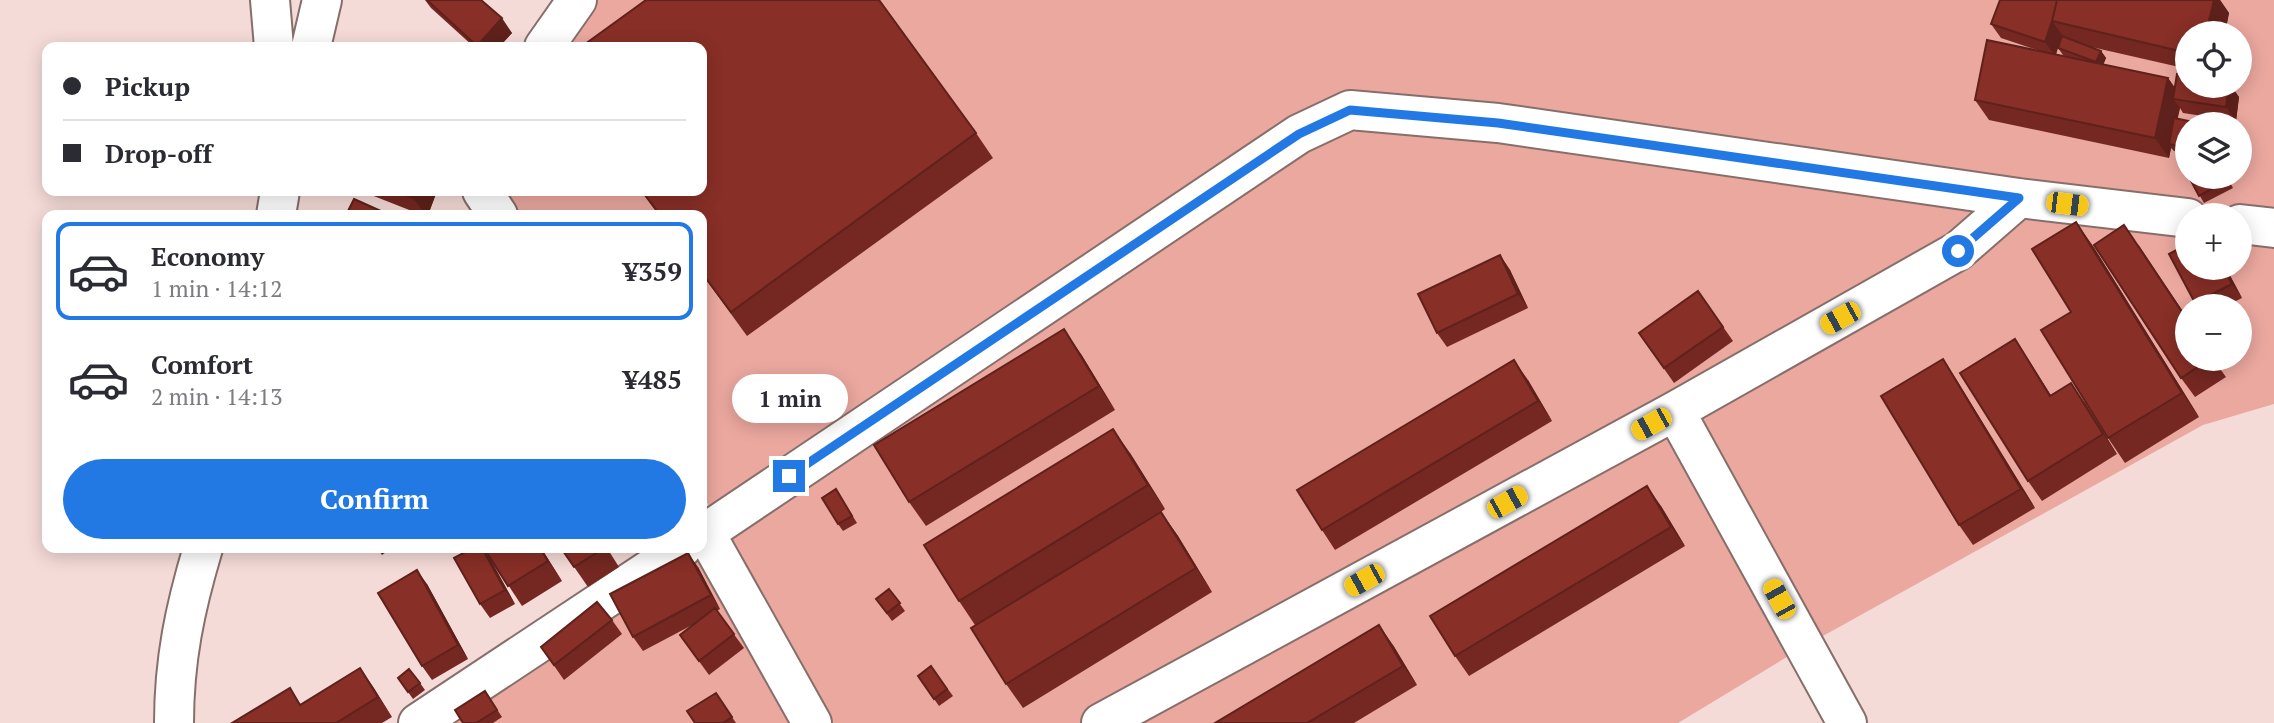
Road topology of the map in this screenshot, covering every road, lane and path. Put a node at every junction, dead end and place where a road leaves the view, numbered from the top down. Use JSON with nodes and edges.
{"nodes":[{"id":1,"x":270,"y":0,"type":"edge"},
{"id":2,"x":322,"y":0,"type":"edge"},
{"id":3,"x":578,"y":0,"type":"edge"},
{"id":4,"x":274,"y":42,"type":"edge"},
{"id":5,"x":312,"y":42,"type":"edge"},
{"id":6,"x":548,"y":42,"type":"edge"},
{"id":7,"x":2019,"y":198,"type":"junction"},
{"id":8,"x":2175,"y":216,"type":"edge"},
{"id":9,"x":2252,"y":225,"type":"edge"},
{"id":10,"x":2274,"y":228,"type":"edge"},
{"id":11,"x":1675,"y":411,"type":"junction"},
{"id":12,"x":707,"y":529,"type":"edge"},
{"id":13,"x":707,"y":550,"type":"edge"},
{"id":14,"x":201,"y":553,"type":"edge"},
{"id":15,"x":671,"y":553,"type":"edge"},
{"id":16,"x":174,"y":723,"type":"edge"},
{"id":17,"x":418,"y":723,"type":"edge"},
{"id":18,"x":812,"y":723,"type":"edge"},
{"id":19,"x":1101,"y":723,"type":"edge"},
{"id":20,"x":1847,"y":723,"type":"edge"}],
"edges":[{"from":1,"to":4,"type":"street"},
{"from":2,"to":5,"type":"street"},
{"from":3,"to":6,"type":"street"},
{"from":7,"to":8,"type":"street"},
{"from":7,"to":11,"type":"street"},
{"from":7,"to":12,"type":"street"},
{"from":9,"to":10,"type":"street"},
{"from":11,"to":19,"type":"street"},
{"from":11,"to":20,"type":"street"},
{"from":13,"to":18,"type":"street"},
{"from":14,"to":16,"type":"street"},
{"from":15,"to":17,"type":"street"}]}
